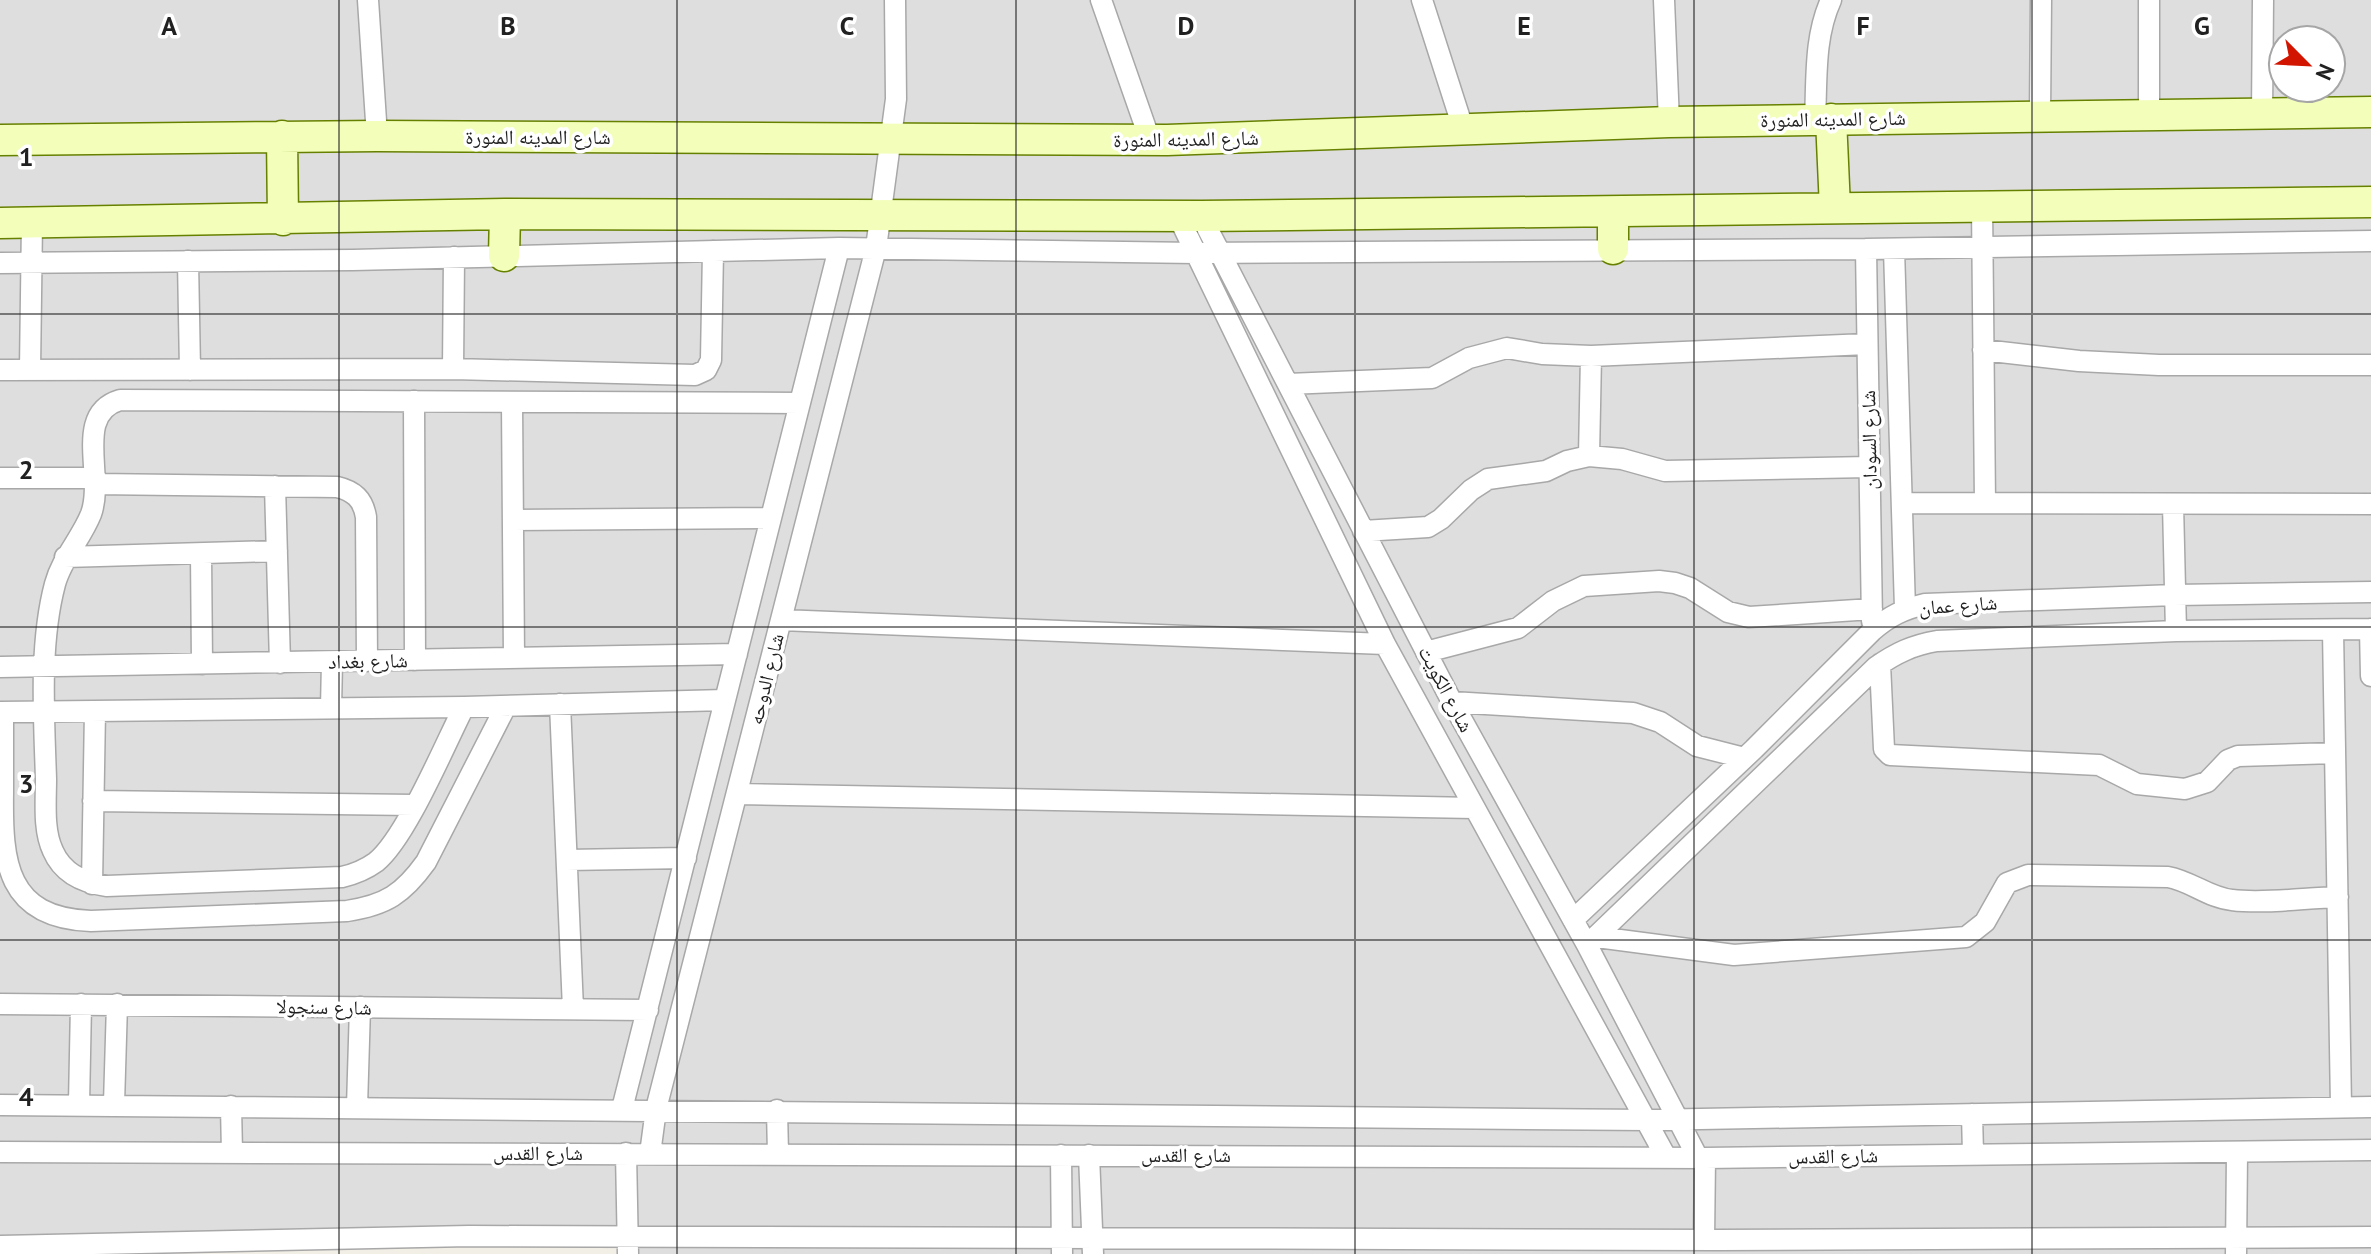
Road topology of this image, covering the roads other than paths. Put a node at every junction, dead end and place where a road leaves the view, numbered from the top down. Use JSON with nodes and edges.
{"nodes":[{"id":1,"x":368,"y":0,"type":"edge"},
{"id":2,"x":895,"y":0,"type":"edge"},
{"id":3,"x":1101,"y":0,"type":"edge"},
{"id":4,"x":1422,"y":0,"type":"edge"},
{"id":5,"x":1664,"y":0,"type":"edge"},
{"id":6,"x":1831,"y":0,"type":"edge"},
{"id":7,"x":2041,"y":0,"type":"edge"},
{"id":8,"x":2149,"y":0,"type":"edge"},
{"id":9,"x":2263,"y":0,"type":"edge"},
{"id":10,"x":2371,"y":112,"type":"edge"},
{"id":11,"x":2149,"y":114,"type":"junction"},
{"id":12,"x":2262,"y":114,"type":"junction"},
{"id":13,"x":2040,"y":115,"type":"junction"},
{"id":14,"x":1823,"y":119,"type":"junction"},
{"id":15,"x":1669,"y":122,"type":"junction"},
{"id":16,"x":1464,"y":131,"type":"junction"},
{"id":17,"x":282,"y":136,"type":"junction"},
{"id":18,"x":377,"y":136,"type":"junction"},
{"id":19,"x":891,"y":139,"type":"junction"},
{"id":20,"x":0,"y":140,"type":"edge"},
{"id":21,"x":1150,"y":140,"type":"junction"},
{"id":22,"x":2371,"y":202,"type":"edge"},
{"id":23,"x":1982,"y":205,"type":"junction"},
{"id":24,"x":1835,"y":208,"type":"junction"},
{"id":25,"x":1613,"y":212,"type":"junction"},
{"id":26,"x":505,"y":214,"type":"junction"},
{"id":27,"x":881,"y":214,"type":"junction"},
{"id":28,"x":1189,"y":216,"type":"junction"},
{"id":29,"x":283,"y":220,"type":"junction"},
{"id":30,"x":32,"y":222,"type":"junction"},
{"id":31,"x":0,"y":223,"type":"edge"},
{"id":32,"x":2371,"y":241,"type":"edge"},
{"id":33,"x":1983,"y":246,"type":"junction"},
{"id":34,"x":839,"y":248,"type":"junction"},
{"id":35,"x":876,"y":248,"type":"junction"},
{"id":36,"x":1613,"y":249,"type":"junction"},
{"id":37,"x":1866,"y":249,"type":"junction"},
{"id":38,"x":1894,"y":249,"type":"junction"},
{"id":39,"x":713,"y":251,"type":"junction"},
{"id":40,"x":1196,"y":253,"type":"junction"},
{"id":41,"x":1220,"y":253,"type":"junction"},
{"id":42,"x":504,"y":256,"type":"junction"},
{"id":43,"x":454,"y":257,"type":"junction"},
{"id":44,"x":188,"y":261,"type":"junction"},
{"id":45,"x":31,"y":262,"type":"junction"},
{"id":46,"x":0,"y":263,"type":"edge"},
{"id":47,"x":1867,"y":344,"type":"junction"},
{"id":48,"x":1983,"y":350,"type":"junction"},
{"id":49,"x":1591,"y":356,"type":"junction"},
{"id":50,"x":2371,"y":365,"type":"edge"},
{"id":51,"x":453,"y":369,"type":"junction"},
{"id":52,"x":0,"y":370,"type":"edge"},
{"id":53,"x":30,"y":370,"type":"junction"},
{"id":54,"x":190,"y":370,"type":"junction"},
{"id":55,"x":1288,"y":384,"type":"junction"},
{"id":56,"x":414,"y":401,"type":"junction"},
{"id":57,"x":512,"y":403,"type":"junction"},
{"id":58,"x":800,"y":403,"type":"junction"},
{"id":59,"x":1589,"y":456,"type":"junction"},
{"id":60,"x":1869,"y":467,"type":"junction"},
{"id":61,"x":0,"y":478,"type":"edge"},
{"id":62,"x":96,"y":481,"type":"junction"},
{"id":63,"x":275,"y":486,"type":"junction"},
{"id":64,"x":1902,"y":503,"type":"junction"},
{"id":65,"x":1985,"y":503,"type":"junction"},
{"id":66,"x":2173,"y":504,"type":"junction"},
{"id":67,"x":2371,"y":504,"type":"edge"},
{"id":68,"x":771,"y":518,"type":"junction"},
{"id":69,"x":513,"y":520,"type":"junction"},
{"id":70,"x":1363,"y":531,"type":"junction"},
{"id":71,"x":277,"y":551,"type":"junction"},
{"id":72,"x":201,"y":554,"type":"junction"},
{"id":73,"x":65,"y":557,"type":"junction"},
{"id":74,"x":2371,"y":592,"type":"edge"},
{"id":75,"x":2175,"y":595,"type":"junction"},
{"id":76,"x":1872,"y":609,"type":"junction"},
{"id":77,"x":1905,"y":609,"type":"junction"},
{"id":78,"x":781,"y":620,"type":"junction"},
{"id":79,"x":2370,"y":629,"type":"edge"},
{"id":80,"x":2333,"y":630,"type":"junction"},
{"id":81,"x":1872,"y":631,"type":"junction"},
{"id":82,"x":2176,"y":631,"type":"junction"},
{"id":83,"x":1385,"y":644,"type":"junction"},
{"id":84,"x":1426,"y":652,"type":"junction"},
{"id":85,"x":737,"y":654,"type":"junction"},
{"id":86,"x":514,"y":658,"type":"junction"},
{"id":87,"x":415,"y":660,"type":"junction"},
{"id":88,"x":367,"y":661,"type":"junction"},
{"id":89,"x":332,"y":662,"type":"junction"},
{"id":90,"x":280,"y":663,"type":"junction"},
{"id":91,"x":202,"y":664,"type":"junction"},
{"id":92,"x":1838,"y":664,"type":"junction"},
{"id":93,"x":1880,"y":664,"type":"junction"},
{"id":94,"x":46,"y":666,"type":"junction"},
{"id":95,"x":0,"y":667,"type":"edge"},
{"id":96,"x":2371,"y":676,"type":"edge"},
{"id":97,"x":1860,"y":683,"type":"junction"},
{"id":98,"x":560,"y":704,"type":"junction"},
{"id":99,"x":506,"y":706,"type":"junction"},
{"id":100,"x":464,"y":707,"type":"junction"},
{"id":101,"x":331,"y":708,"type":"junction"},
{"id":102,"x":723,"y":708,"type":"junction"},
{"id":103,"x":95,"y":711,"type":"junction"},
{"id":104,"x":2,"y":712,"type":"edge"},
{"id":105,"x":43,"y":712,"type":"junction"},
{"id":106,"x":1457,"y":712,"type":"junction"},
{"id":107,"x":755,"y":720,"type":"junction"},
{"id":108,"x":1434,"y":737,"type":"junction"},
{"id":109,"x":2335,"y":753,"type":"junction"},
{"id":110,"x":1744,"y":758,"type":"junction"},
{"id":111,"x":737,"y":794,"type":"junction"},
{"id":112,"x":93,"y":801,"type":"junction"},
{"id":113,"x":414,"y":805,"type":"junction"},
{"id":114,"x":1474,"y":808,"type":"junction"},
{"id":115,"x":1,"y":843,"type":"edge"},
{"id":116,"x":686,"y":858,"type":"junction"},
{"id":117,"x":567,"y":860,"type":"junction"},
{"id":118,"x":361,"y":872,"type":"junction"},
{"id":119,"x":92,"y":884,"type":"junction"},
{"id":120,"x":2338,"y":897,"type":"junction"},
{"id":121,"x":371,"y":907,"type":"junction"},
{"id":122,"x":1573,"y":920,"type":"junction"},
{"id":123,"x":1592,"y":941,"type":"junction"},
{"id":124,"x":0,"y":1004,"type":"edge"},
{"id":125,"x":81,"y":1004,"type":"junction"},
{"id":126,"x":117,"y":1004,"type":"junction"},
{"id":127,"x":360,"y":1007,"type":"junction"},
{"id":128,"x":573,"y":1009,"type":"junction"},
{"id":129,"x":648,"y":1010,"type":"junction"},
{"id":130,"x":79,"y":1104,"type":"junction"},
{"id":131,"x":114,"y":1104,"type":"junction"},
{"id":132,"x":0,"y":1105,"type":"edge"},
{"id":133,"x":231,"y":1106,"type":"junction"},
{"id":134,"x":357,"y":1107,"type":"junction"},
{"id":135,"x":2341,"y":1107,"type":"junction"},
{"id":136,"x":2371,"y":1107,"type":"edge"},
{"id":137,"x":622,"y":1109,"type":"junction"},
{"id":138,"x":656,"y":1109,"type":"junction"},
{"id":139,"x":777,"y":1110,"type":"junction"},
{"id":140,"x":1972,"y":1114,"type":"junction"},
{"id":141,"x":1647,"y":1120,"type":"junction"},
{"id":142,"x":1678,"y":1120,"type":"junction"},
{"id":143,"x":2371,"y":1150,"type":"edge"},
{"id":144,"x":0,"y":1152,"type":"edge"},
{"id":145,"x":232,"y":1153,"type":"junction"},
{"id":146,"x":626,"y":1153,"type":"junction"},
{"id":147,"x":2237,"y":1153,"type":"junction"},
{"id":148,"x":650,"y":1154,"type":"junction"},
{"id":149,"x":778,"y":1154,"type":"junction"},
{"id":150,"x":1973,"y":1154,"type":"junction"},
{"id":151,"x":1061,"y":1155,"type":"junction"},
{"id":152,"x":1089,"y":1155,"type":"junction"},
{"id":153,"x":1666,"y":1157,"type":"junction"},
{"id":154,"x":1702,"y":1158,"type":"junction"},
{"id":155,"x":794,"y":1237,"type":"junction"},
{"id":156,"x":2371,"y":1237,"type":"edge"},
{"id":157,"x":1714,"y":1244,"type":"edge"},
{"id":158,"x":627,"y":1245,"type":"edge"},
{"id":159,"x":1062,"y":1245,"type":"edge"},
{"id":160,"x":1093,"y":1245,"type":"edge"},
{"id":161,"x":0,"y":1246,"type":"edge"},
{"id":162,"x":1483,"y":1246,"type":"edge"},
{"id":163,"x":1974,"y":1246,"type":"edge"},
{"id":164,"x":2236,"y":1246,"type":"edge"},
{"id":165,"x":1574,"y":1247,"type":"edge"},
{"id":166,"x":1876,"y":1247,"type":"edge"},
{"id":167,"x":781,"y":1254,"type":"edge"}],
"edges":[{"from":1,"to":18,"type":"street"},
{"from":2,"to":19,"type":"street","name":"شارع الدوحه"},
{"from":3,"to":21,"type":"street"},
{"from":4,"to":16,"type":"street"},
{"from":5,"to":15,"type":"street"},
{"from":6,"to":14,"type":"street"},
{"from":7,"to":13,"type":"street"},
{"from":8,"to":11,"type":"street"},
{"from":9,"to":12,"type":"street"},
{"from":10,"to":12,"type":"main road","name":"شارع المدينه المنورة"},
{"from":11,"to":12,"type":"main road","name":"شارع المدينه المنورة"},
{"from":11,"to":13,"type":"main road","name":"شارع المدينه المنورة"},
{"from":13,"to":14,"type":"main road","name":"شارع المدينه المنورة"},
{"from":14,"to":15,"type":"main road","name":"شارع المدينه المنورة"},
{"from":14,"to":24,"type":"main road"},
{"from":15,"to":16,"type":"main road","name":"شارع المدينه المنورة"},
{"from":16,"to":21,"type":"main road","name":"شارع المدينه المنورة"},
{"from":17,"to":18,"type":"main road","name":"شارع المدينه المنورة"},
{"from":17,"to":20,"type":"main road","name":"شارع المدينه المنورة"},
{"from":17,"to":29,"type":"main road"},
{"from":18,"to":19,"type":"main road","name":"شارع المدينه المنورة"},
{"from":19,"to":21,"type":"main road","name":"شارع المدينه المنورة"},
{"from":19,"to":27,"type":"street","name":"شارع الدوحه"},
{"from":22,"to":23,"type":"main road"},
{"from":23,"to":24,"type":"main road"},
{"from":23,"to":33,"type":"street"},
{"from":24,"to":25,"type":"main road"},
{"from":25,"to":28,"type":"main road"},
{"from":25,"to":36,"type":"main road"},
{"from":26,"to":27,"type":"main road"},
{"from":26,"to":29,"type":"main road"},
{"from":26,"to":42,"type":"main road"},
{"from":27,"to":28,"type":"main road"},
{"from":27,"to":35,"type":"street","name":"شارع الدوحه"},
{"from":28,"to":40,"type":"street","name":"شارع الكويت"},
{"from":28,"to":41,"type":"street","name":"شارع الكويت"},
{"from":29,"to":30,"type":"main road"},
{"from":30,"to":31,"type":"main road"},
{"from":30,"to":45,"type":"street"},
{"from":32,"to":33,"type":"street"},
{"from":33,"to":38,"type":"street"},
{"from":33,"to":48,"type":"street"},
{"from":34,"to":35,"type":"street"},
{"from":34,"to":39,"type":"street"},
{"from":34,"to":58,"type":"street","name":"شارع الدوحه"},
{"from":35,"to":40,"type":"street"},
{"from":35,"to":78,"type":"street","name":"شارع الدوحه"},
{"from":36,"to":37,"type":"street"},
{"from":36,"to":41,"type":"street"},
{"from":37,"to":38,"type":"street"},
{"from":37,"to":47,"type":"street","name":"شارع السودان"},
{"from":38,"to":64,"type":"street","name":"شارع السودان"},
{"from":39,"to":42,"type":"street"},
{"from":39,"to":51,"type":"street"},
{"from":40,"to":41,"type":"street"},
{"from":40,"to":83,"type":"street","name":"شارع الكويت"},
{"from":41,"to":55,"type":"street","name":"شارع الكويت"},
{"from":42,"to":43,"type":"street"},
{"from":43,"to":44,"type":"street"},
{"from":43,"to":51,"type":"street"},
{"from":44,"to":45,"type":"street"},
{"from":44,"to":54,"type":"street"},
{"from":45,"to":46,"type":"street"},
{"from":45,"to":53,"type":"street"},
{"from":47,"to":49,"type":"street"},
{"from":47,"to":60,"type":"street","name":"شارع السودان"},
{"from":48,"to":50,"type":"street"},
{"from":48,"to":65,"type":"street"},
{"from":49,"to":55,"type":"street"},
{"from":49,"to":59,"type":"street"},
{"from":51,"to":54,"type":"street"},
{"from":52,"to":53,"type":"street"},
{"from":53,"to":54,"type":"street"},
{"from":55,"to":70,"type":"street","name":"شارع الكويت"},
{"from":56,"to":57,"type":"street"},
{"from":56,"to":62,"type":"street"},
{"from":56,"to":87,"type":"street"},
{"from":57,"to":58,"type":"street"},
{"from":57,"to":69,"type":"street"},
{"from":58,"to":68,"type":"street","name":"شارع الدوحه"},
{"from":59,"to":60,"type":"street"},
{"from":59,"to":70,"type":"street"},
{"from":60,"to":76,"type":"street","name":"شارع السودان"},
{"from":61,"to":62,"type":"street"},
{"from":62,"to":63,"type":"street"},
{"from":62,"to":73,"type":"street"},
{"from":63,"to":71,"type":"street"},
{"from":63,"to":88,"type":"street"},
{"from":64,"to":65,"type":"street"},
{"from":64,"to":77,"type":"street","name":"شارع السودان"},
{"from":65,"to":66,"type":"street"},
{"from":66,"to":67,"type":"street"},
{"from":66,"to":75,"type":"street"},
{"from":68,"to":69,"type":"street"},
{"from":68,"to":85,"type":"street","name":"شارع الدوحه"},
{"from":69,"to":86,"type":"street"},
{"from":70,"to":84,"type":"street","name":"شارع الكويت"},
{"from":71,"to":72,"type":"street"},
{"from":71,"to":90,"type":"street"},
{"from":72,"to":73,"type":"street"},
{"from":72,"to":91,"type":"street"},
{"from":73,"to":94,"type":"street"},
{"from":74,"to":75,"type":"street","name":"شارع عمان"},
{"from":75,"to":77,"type":"street","name":"شارع عمان"},
{"from":75,"to":82,"type":"street"},
{"from":76,"to":81,"type":"street","name":"شارع السودان"},
{"from":76,"to":84,"type":"street"},
{"from":77,"to":81,"type":"street","name":"شارع عمان"},
{"from":78,"to":83,"type":"street"},
{"from":78,"to":107,"type":"street","name":"شارع الدوحه"},
{"from":79,"to":80,"type":"street","name":"شارع عمان"},
{"from":79,"to":96,"type":"street"},
{"from":80,"to":82,"type":"street","name":"شارع عمان"},
{"from":80,"to":109,"type":"street"},
{"from":81,"to":92,"type":"street","name":"شارع عمان"},
{"from":82,"to":93,"type":"street","name":"شارع عمان"},
{"from":83,"to":108,"type":"street","name":"شارع الكويت"},
{"from":84,"to":106,"type":"street","name":"شارع الكويت"},
{"from":85,"to":86,"type":"street","name":"شارع بغداد"},
{"from":85,"to":102,"type":"street","name":"شارع الدوحه"},
{"from":86,"to":87,"type":"street","name":"شارع بغداد"},
{"from":87,"to":88,"type":"street","name":"شارع بغداد"},
{"from":88,"to":89,"type":"street","name":"شارع بغداد"},
{"from":89,"to":90,"type":"street","name":"شارع بغداد"},
{"from":89,"to":101,"type":"street"},
{"from":90,"to":91,"type":"street","name":"شارع بغداد"},
{"from":91,"to":94,"type":"street","name":"شارع بغداد"},
{"from":92,"to":97,"type":"street"},
{"from":92,"to":110,"type":"street","name":"شارع عمان"},
{"from":93,"to":97,"type":"street","name":"شارع عمان"},
{"from":93,"to":109,"type":"street"},
{"from":94,"to":95,"type":"street","name":"شارع بغداد"},
{"from":94,"to":105,"type":"street"},
{"from":97,"to":123,"type":"street","name":"شارع عمان"},
{"from":98,"to":99,"type":"street"},
{"from":98,"to":102,"type":"street"},
{"from":98,"to":117,"type":"street"},
{"from":99,"to":100,"type":"street"},
{"from":99,"to":121,"type":"street"},
{"from":100,"to":101,"type":"street"},
{"from":100,"to":113,"type":"street"},
{"from":101,"to":103,"type":"street"},
{"from":102,"to":107,"type":"street"},
{"from":102,"to":116,"type":"street","name":"شارع الدوحه"},
{"from":103,"to":105,"type":"street"},
{"from":103,"to":112,"type":"street"},
{"from":104,"to":105,"type":"street"},
{"from":104,"to":115,"type":"street"},
{"from":105,"to":119,"type":"street"},
{"from":106,"to":108,"type":"street"},
{"from":106,"to":110,"type":"street"},
{"from":106,"to":122,"type":"street","name":"شارع الكويت"},
{"from":107,"to":111,"type":"street","name":"شارع الدوحه"},
{"from":108,"to":114,"type":"street","name":"شارع الكويت"},
{"from":109,"to":120,"type":"street"},
{"from":110,"to":122,"type":"street","name":"شارع عمان"},
{"from":111,"to":114,"type":"street"},
{"from":111,"to":138,"type":"street","name":"شارع الدوحه"},
{"from":112,"to":113,"type":"street"},
{"from":112,"to":119,"type":"street"},
{"from":113,"to":118,"type":"street"},
{"from":114,"to":141,"type":"street","name":"شارع الكويت"},
{"from":115,"to":121,"type":"street"},
{"from":116,"to":117,"type":"street"},
{"from":116,"to":129,"type":"street","name":"شارع الدوحه"},
{"from":117,"to":128,"type":"street"},
{"from":118,"to":119,"type":"street"},
{"from":118,"to":121,"type":"street"},
{"from":120,"to":123,"type":"street"},
{"from":120,"to":135,"type":"street"},
{"from":122,"to":123,"type":"street","name":"شارع الكويت"},
{"from":123,"to":142,"type":"street","name":"شارع الكويت"},
{"from":124,"to":125,"type":"street","name":"شارع سنجولا"},
{"from":125,"to":126,"type":"street","name":"شارع سنجولا"},
{"from":125,"to":130,"type":"street"},
{"from":126,"to":127,"type":"street","name":"شارع سنجولا"},
{"from":126,"to":131,"type":"street"},
{"from":127,"to":128,"type":"street","name":"شارع سنجولا"},
{"from":127,"to":134,"type":"street"},
{"from":128,"to":129,"type":"street","name":"شارع سنجولا"},
{"from":129,"to":137,"type":"street","name":"شارع الدوحه"},
{"from":130,"to":131,"type":"street"},
{"from":130,"to":132,"type":"street"},
{"from":131,"to":133,"type":"street"},
{"from":133,"to":134,"type":"street"},
{"from":133,"to":145,"type":"street"},
{"from":134,"to":137,"type":"street"},
{"from":135,"to":136,"type":"street"},
{"from":135,"to":140,"type":"street"},
{"from":137,"to":138,"type":"street"},
{"from":138,"to":139,"type":"street"},
{"from":138,"to":148,"type":"street","name":"شارع الدوحه"},
{"from":139,"to":141,"type":"street"},
{"from":139,"to":149,"type":"street"},
{"from":140,"to":142,"type":"street"},
{"from":140,"to":150,"type":"street"},
{"from":141,"to":142,"type":"street"},
{"from":141,"to":153,"type":"street","name":"شارع الكويت"},
{"from":142,"to":154,"type":"street","name":"شارع الكويت"},
{"from":143,"to":147,"type":"street","name":"شارع القدس"},
{"from":144,"to":145,"type":"street","name":"شارع القدس"},
{"from":145,"to":146,"type":"street","name":"شارع القدس"},
{"from":146,"to":148,"type":"street","name":"شارع القدس"},
{"from":146,"to":158,"type":"street"},
{"from":147,"to":150,"type":"street","name":"شارع القدس"},
{"from":147,"to":164,"type":"street"},
{"from":148,"to":149,"type":"street","name":"شارع القدس"},
{"from":149,"to":151,"type":"street","name":"شارع القدس"},
{"from":150,"to":154,"type":"street","name":"شارع القدس"},
{"from":151,"to":152,"type":"street","name":"شارع القدس"},
{"from":151,"to":159,"type":"street"},
{"from":152,"to":153,"type":"street","name":"شارع القدس"},
{"from":152,"to":160,"type":"street"},
{"from":153,"to":154,"type":"street","name":"شارع القدس"},
{"from":154,"to":157,"type":"street"},
{"from":155,"to":158,"type":"street"},
{"from":155,"to":159,"type":"street"},
{"from":155,"to":167,"type":"street"},
{"from":156,"to":164,"type":"street"},
{"from":157,"to":165,"type":"street"},
{"from":157,"to":166,"type":"street"},
{"from":158,"to":161,"type":"street"},
{"from":159,"to":160,"type":"street"},
{"from":160,"to":162,"type":"street"},
{"from":162,"to":165,"type":"street"},
{"from":163,"to":164,"type":"street"},
{"from":163,"to":166,"type":"street"}]}
